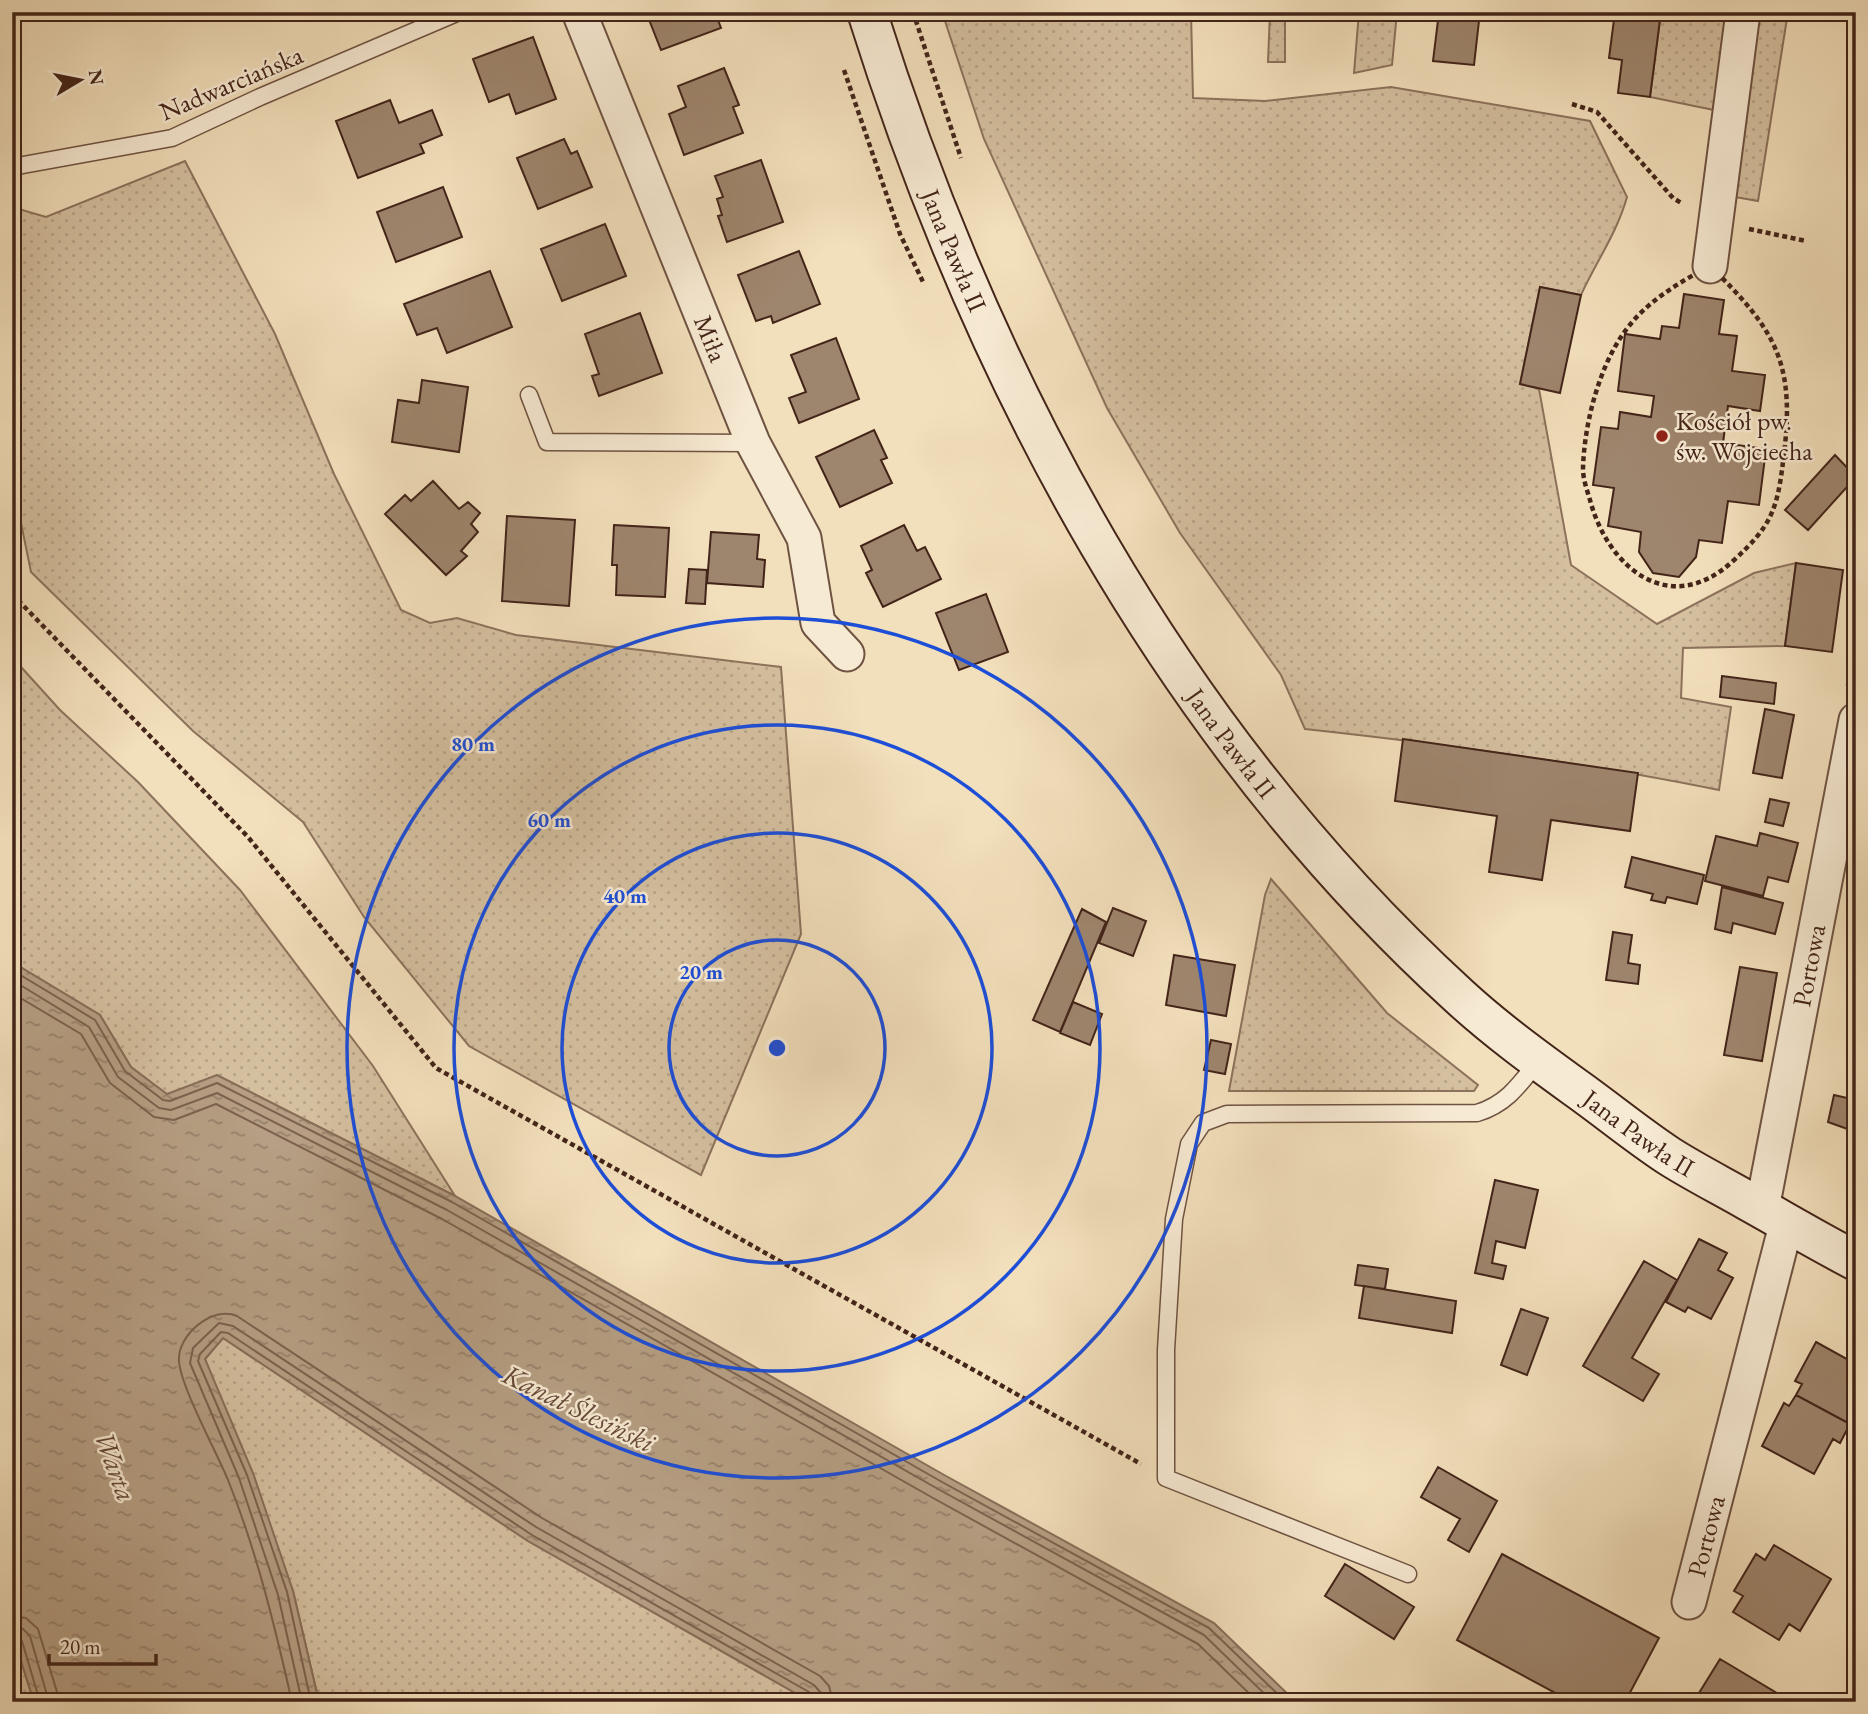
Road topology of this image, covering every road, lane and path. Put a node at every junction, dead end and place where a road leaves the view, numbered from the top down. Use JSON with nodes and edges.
{"nodes":[{"id":1,"x":459,"y":12,"type":"edge"},
{"id":2,"x":579,"y":12,"type":"edge"},
{"id":3,"x":867,"y":12,"type":"edge"},
{"id":4,"x":913,"y":12,"type":"edge"},
{"id":5,"x":1743,"y":12,"type":"edge"},
{"id":6,"x":1572,"y":104,"type":"dead end"},
{"id":7,"x":962,"y":161,"type":"dead end"},
{"id":8,"x":12,"y":167,"type":"edge"},
{"id":9,"x":1715,"y":223,"type":"junction"},
{"id":10,"x":1806,"y":241,"type":"dead end"},
{"id":11,"x":1710,"y":266,"type":"junction"},
{"id":12,"x":529,"y":394,"type":"dead end"},
{"id":13,"x":753,"y":443,"type":"junction"},
{"id":14,"x":12,"y":594,"type":"edge"},
{"id":15,"x":847,"y":654,"type":"dead end"},
{"id":16,"x":1856,"y":720,"type":"edge"},
{"id":17,"x":1539,"y":1060,"type":"junction"},
{"id":18,"x":1774,"y":1217,"type":"junction"},
{"id":19,"x":1856,"y":1261,"type":"edge"},
{"id":20,"x":1166,"y":1478,"type":"junction"},
{"id":21,"x":1408,"y":1574,"type":"dead end"},
{"id":22,"x":1689,"y":1602,"type":"dead end"}],
"edges":[{"from":1,"to":8,"type":"lane","name":"Nadwarciańska"},
{"from":2,"to":13,"type":"street","name":"Miła"},
{"from":3,"to":17,"type":"main road","name":"Jana Pawła II"},
{"from":4,"to":7,"type":"path"},
{"from":5,"to":9,"type":"street"},
{"from":6,"to":9,"type":"path"},
{"from":9,"to":10,"type":"path"},
{"from":9,"to":11,"type":"street"},
{"from":11,"to":11,"type":"path"},
{"from":12,"to":13,"type":"lane"},
{"from":13,"to":15,"type":"street","name":"Miła"},
{"from":14,"to":20,"type":"path"},
{"from":16,"to":18,"type":"street","name":"Portowa"},
{"from":17,"to":18,"type":"main road","name":"Jana Pawła II"},
{"from":17,"to":20,"type":"lane"},
{"from":18,"to":19,"type":"main road","name":"Jana Pawła II"},
{"from":18,"to":22,"type":"street","name":"Portowa"},
{"from":20,"to":21,"type":"lane"}]}
